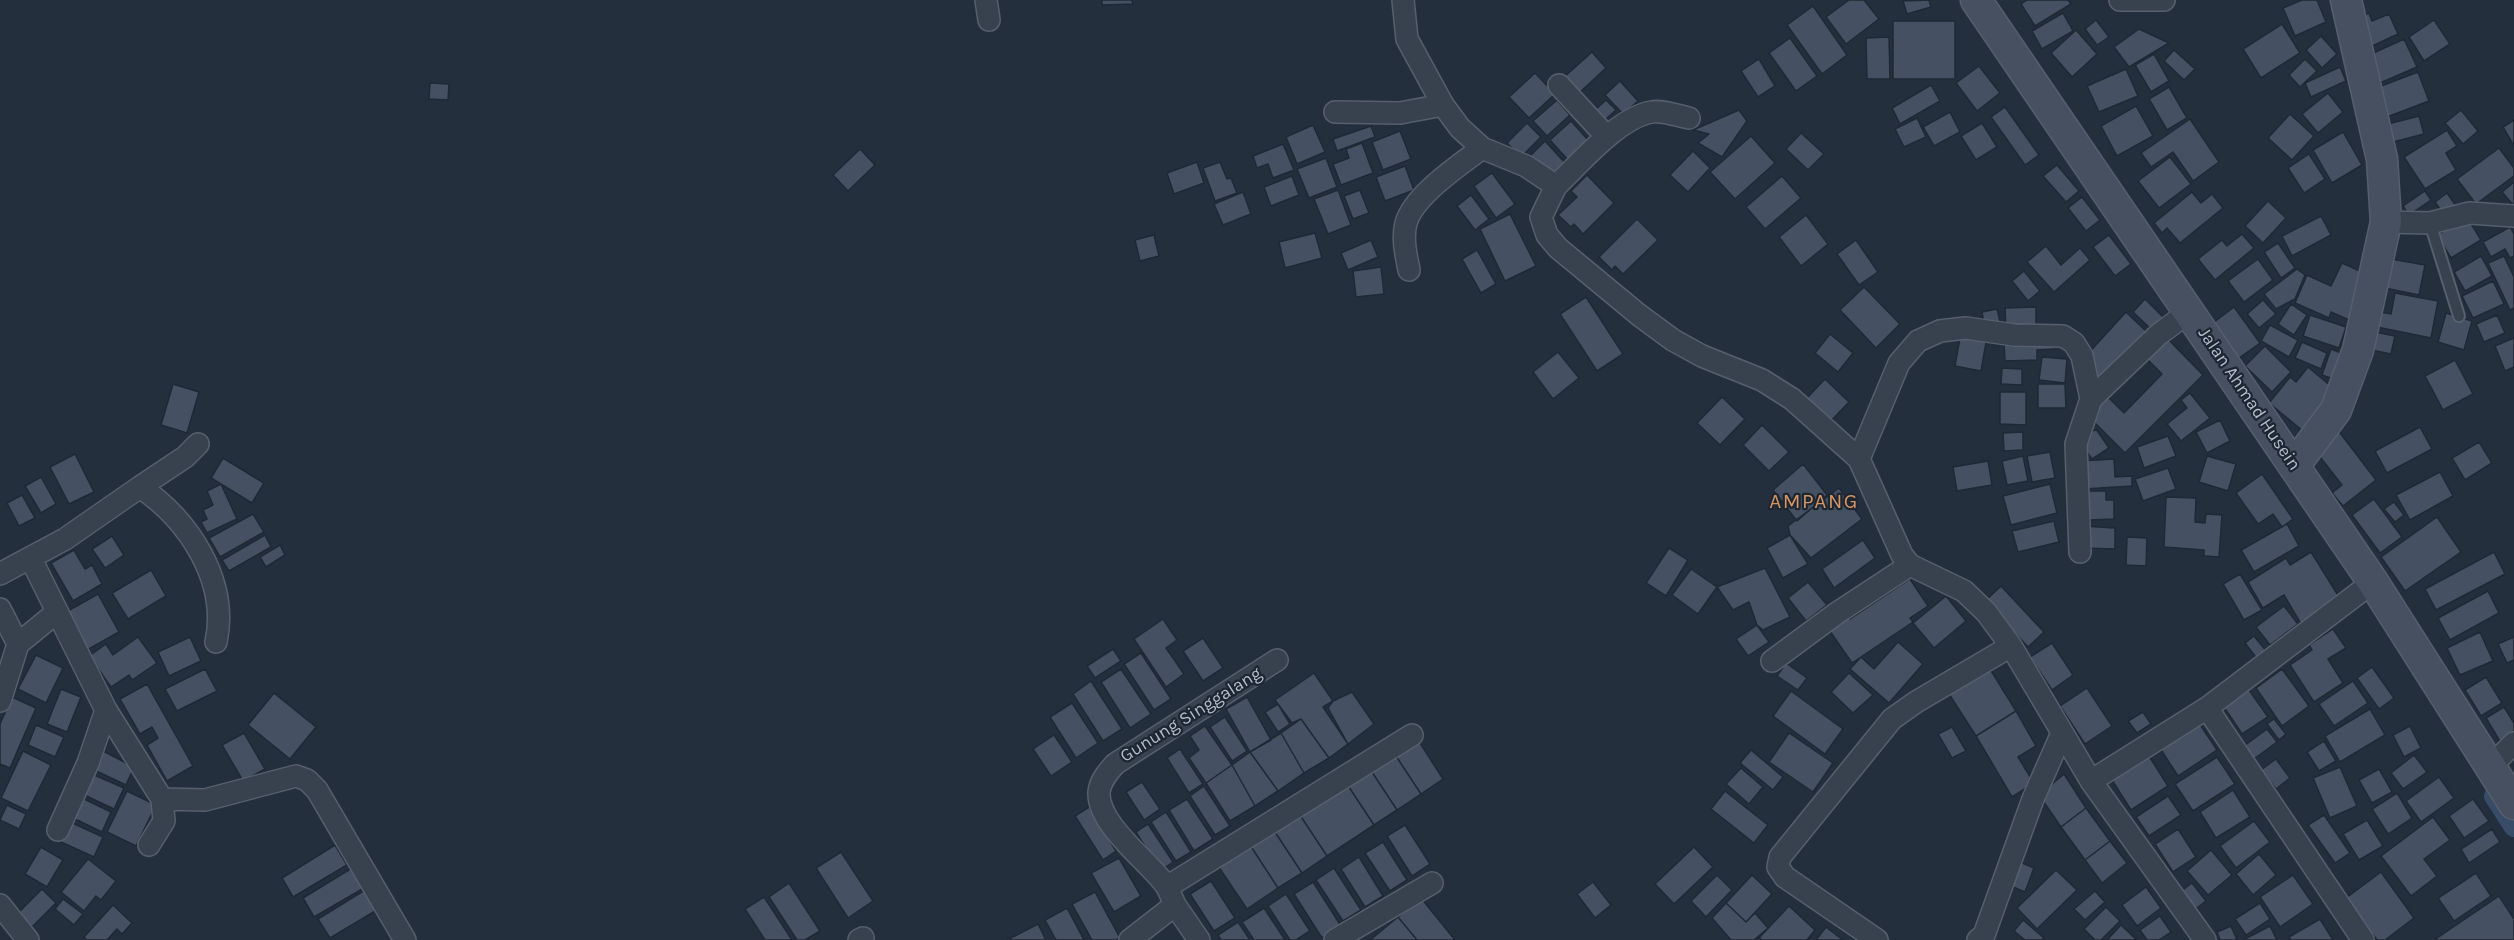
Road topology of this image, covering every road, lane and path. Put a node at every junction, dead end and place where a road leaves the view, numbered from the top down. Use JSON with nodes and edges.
{"nodes":[{"id":1,"x":1402,"y":0,"type":"edge"},
{"id":2,"x":1976,"y":0,"type":"edge"},
{"id":3,"x":2120,"y":0,"type":"edge"},
{"id":4,"x":2164,"y":0,"type":"edge"},
{"id":5,"x":2346,"y":0,"type":"edge"},
{"id":6,"x":1559,"y":85,"type":"dead end"},
{"id":7,"x":1443,"y":105,"type":"junction"},
{"id":8,"x":1335,"y":112,"type":"dead end"},
{"id":9,"x":1689,"y":118,"type":"dead end"},
{"id":10,"x":1607,"y":137,"type":"junction"},
{"id":11,"x":1482,"y":148,"type":"junction"},
{"id":12,"x":1556,"y":186,"type":"junction"},
{"id":13,"x":2514,"y":216,"type":"edge"},
{"id":14,"x":2386,"y":222,"type":"junction"},
{"id":15,"x":2430,"y":223,"type":"junction"},
{"id":16,"x":1408,"y":270,"type":"dead end"},
{"id":17,"x":2190,"y":311,"type":"junction"},
{"id":18,"x":2459,"y":316,"type":"dead end"},
{"id":19,"x":2091,"y":399,"type":"junction"},
{"id":20,"x":198,"y":444,"type":"dead end"},
{"id":21,"x":1859,"y":459,"type":"junction"},
{"id":22,"x":2294,"y":466,"type":"junction"},
{"id":23,"x":140,"y":487,"type":"junction"},
{"id":24,"x":2080,"y":552,"type":"dead end"},
{"id":25,"x":32,"y":558,"type":"junction"},
{"id":26,"x":1910,"y":565,"type":"junction"},
{"id":27,"x":0,"y":574,"type":"edge"},
{"id":28,"x":2373,"y":582,"type":"junction"},
{"id":29,"x":0,"y":609,"type":"edge"},
{"id":30,"x":57,"y":612,"type":"junction"},
{"id":31,"x":216,"y":642,"type":"dead end"},
{"id":32,"x":18,"y":644,"type":"junction"},
{"id":33,"x":2011,"y":646,"type":"junction"},
{"id":34,"x":1277,"y":660,"type":"dead end"},
{"id":35,"x":1772,"y":662,"type":"dead end"},
{"id":36,"x":0,"y":701,"type":"edge"},
{"id":37,"x":2207,"y":708,"type":"junction"},
{"id":38,"x":106,"y":710,"type":"junction"},
{"id":39,"x":2062,"y":733,"type":"junction"},
{"id":40,"x":1412,"y":735,"type":"dead end"},
{"id":41,"x":2514,"y":743,"type":"edge"},
{"id":42,"x":2490,"y":767,"type":"junction"},
{"id":43,"x":2091,"y":781,"type":"junction"},
{"id":44,"x":162,"y":799,"type":"junction"},
{"id":45,"x":2514,"y":804,"type":"edge"},
{"id":46,"x":58,"y":830,"type":"dead end"},
{"id":47,"x":149,"y":845,"type":"dead end"},
{"id":48,"x":1432,"y":883,"type":"dead end"},
{"id":49,"x":1171,"y":896,"type":"junction"},
{"id":50,"x":0,"y":905,"type":"edge"},
{"id":51,"x":1346,"y":937,"type":"edge"},
{"id":52,"x":28,"y":940,"type":"edge"},
{"id":53,"x":405,"y":940,"type":"edge"},
{"id":54,"x":1130,"y":940,"type":"edge"},
{"id":55,"x":1199,"y":940,"type":"edge"},
{"id":56,"x":1878,"y":940,"type":"edge"},
{"id":57,"x":1978,"y":940,"type":"edge"},
{"id":58,"x":2205,"y":940,"type":"edge"},
{"id":59,"x":2363,"y":940,"type":"edge"}],
"edges":[{"from":1,"to":7,"type":"street"},
{"from":2,"to":17,"type":"main road","name":"Jalan Ahmad Husein"},
{"from":3,"to":4,"type":"street"},
{"from":5,"to":14,"type":"main road"},
{"from":6,"to":10,"type":"street"},
{"from":7,"to":8,"type":"street"},
{"from":7,"to":11,"type":"street"},
{"from":9,"to":10,"type":"street"},
{"from":10,"to":12,"type":"street"},
{"from":11,"to":12,"type":"street"},
{"from":11,"to":16,"type":"street"},
{"from":12,"to":21,"type":"street"},
{"from":13,"to":15,"type":"street"},
{"from":14,"to":15,"type":"street"},
{"from":14,"to":22,"type":"main road"},
{"from":15,"to":18,"type":"lane"},
{"from":17,"to":19,"type":"street"},
{"from":17,"to":22,"type":"main road","name":"Jalan Ahmad Husein"},
{"from":19,"to":21,"type":"street"},
{"from":19,"to":24,"type":"street"},
{"from":20,"to":23,"type":"street"},
{"from":21,"to":26,"type":"street"},
{"from":22,"to":28,"type":"main road","name":"Jalan Ahmad Husein"},
{"from":23,"to":25,"type":"street"},
{"from":23,"to":31,"type":"street"},
{"from":25,"to":27,"type":"street"},
{"from":25,"to":30,"type":"street"},
{"from":26,"to":33,"type":"street"},
{"from":26,"to":35,"type":"street"},
{"from":28,"to":37,"type":"street"},
{"from":28,"to":42,"type":"main road","name":"Jalan Ahmad Husein"},
{"from":29,"to":32,"type":"street"},
{"from":30,"to":32,"type":"street"},
{"from":30,"to":38,"type":"street"},
{"from":32,"to":36,"type":"street"},
{"from":33,"to":39,"type":"street"},
{"from":33,"to":56,"type":"street"},
{"from":34,"to":49,"type":"street","name":"Gunung Singgalang"},
{"from":37,"to":43,"type":"street"},
{"from":37,"to":59,"type":"street"},
{"from":38,"to":44,"type":"street"},
{"from":38,"to":46,"type":"street"},
{"from":39,"to":43,"type":"street"},
{"from":39,"to":57,"type":"street"},
{"from":40,"to":49,"type":"street"},
{"from":41,"to":42,"type":"street"},
{"from":42,"to":45,"type":"main road","name":"Jalan Ahmad Husein"},
{"from":43,"to":58,"type":"street"},
{"from":44,"to":47,"type":"street"},
{"from":44,"to":53,"type":"street"},
{"from":48,"to":51,"type":"street"},
{"from":49,"to":54,"type":"street"},
{"from":49,"to":55,"type":"street","name":"Gunung Singgalang"},
{"from":50,"to":52,"type":"street"}]}
